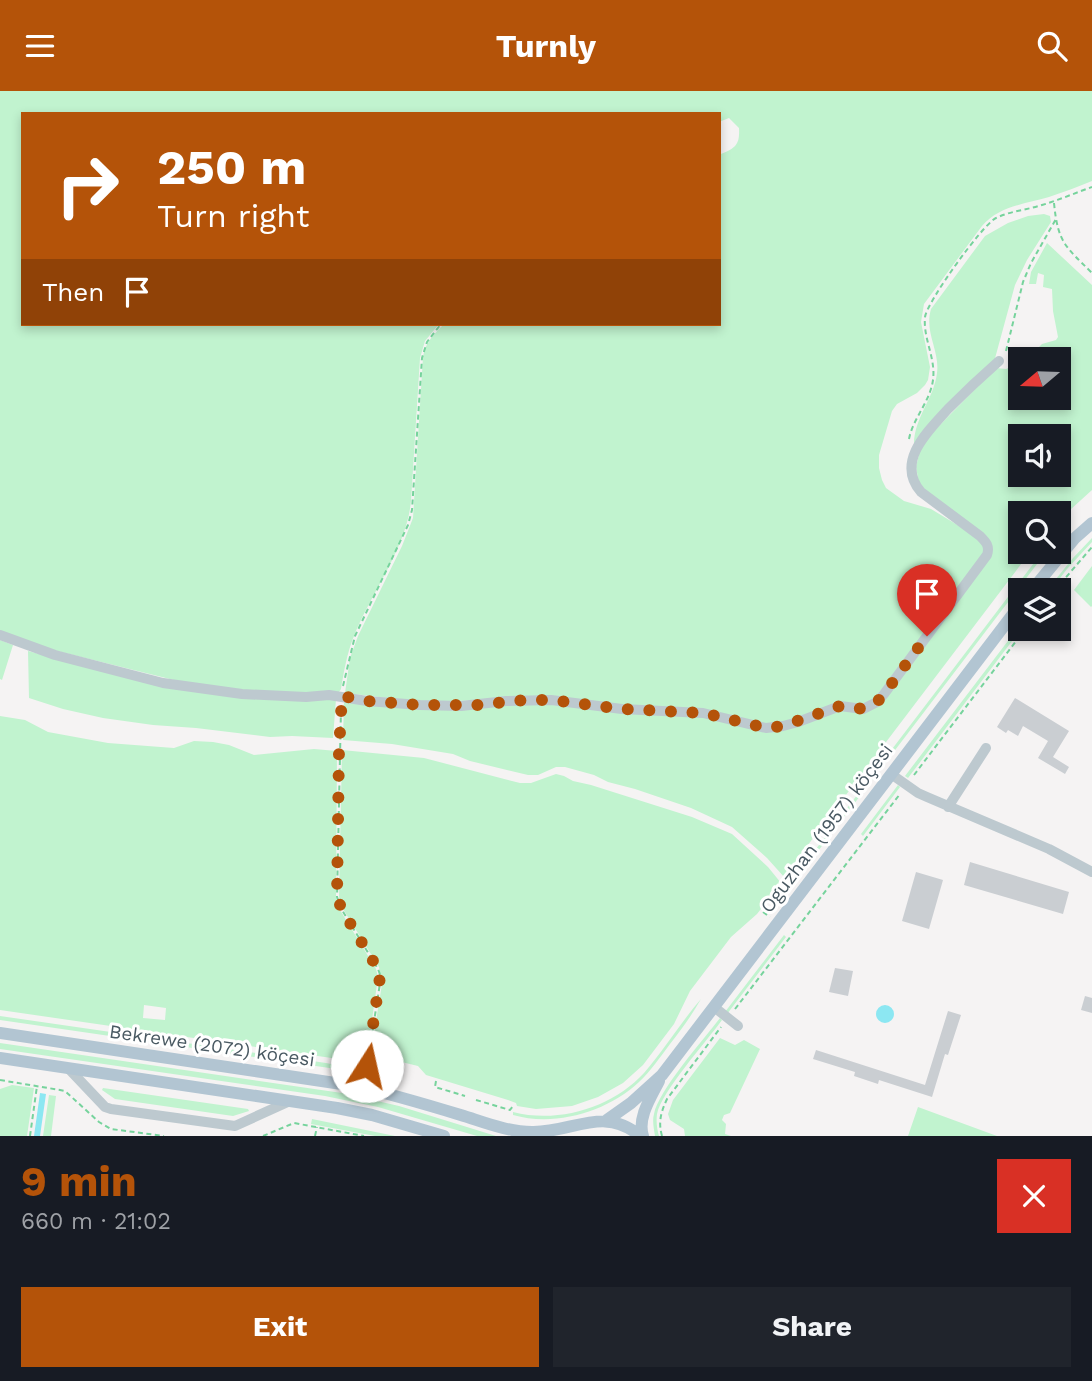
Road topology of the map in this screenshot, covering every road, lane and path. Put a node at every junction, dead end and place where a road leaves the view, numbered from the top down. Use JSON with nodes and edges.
{"nodes":[{"id":1,"x":1092,"y":187,"type":"edge"},
{"id":2,"x":1054,"y":201,"type":"junction"},
{"id":3,"x":1056,"y":219,"type":"junction"},
{"id":4,"x":1092,"y":273,"type":"edge"},
{"id":5,"x":439,"y":326,"type":"edge"},
{"id":6,"x":999,"y":361,"type":"joint"},
{"id":7,"x":909,"y":443,"type":"dead end"},
{"id":8,"x":1092,"y":523,"type":"edge"},
{"id":9,"x":1092,"y":547,"type":"edge"},
{"id":10,"x":1042,"y":578,"type":"edge"},
{"id":11,"x":1065,"y":578,"type":"edge"},
{"id":12,"x":1008,"y":621,"type":"edge"},
{"id":13,"x":0,"y":635,"type":"edge"},
{"id":14,"x":1016,"y":641,"type":"edge"},
{"id":15,"x":342,"y":696,"type":"junction"},
{"id":16,"x":986,"y":748,"type":"dead end"},
{"id":17,"x":891,"y":774,"type":"junction"},
{"id":18,"x":907,"y":785,"type":"junction"},
{"id":19,"x":948,"y":807,"type":"junction"},
{"id":20,"x":1092,"y":871,"type":"edge"},
{"id":21,"x":714,"y":1007,"type":"junction"},
{"id":22,"x":733,"y":1022,"type":"junction"},
{"id":23,"x":0,"y":1034,"type":"edge"},
{"id":24,"x":0,"y":1058,"type":"edge"},
{"id":25,"x":367,"y":1066,"type":"dead end"},
{"id":26,"x":68,"y":1068,"type":"junction"},
{"id":27,"x":662,"y":1075,"type":"junction"},
{"id":28,"x":0,"y":1080,"type":"edge"},
{"id":29,"x":436,"y":1081,"type":"dead end"},
{"id":30,"x":37,"y":1086,"type":"junction"},
{"id":31,"x":60,"y":1090,"type":"dead end"},
{"id":32,"x":465,"y":1096,"type":"dead end"},
{"id":33,"x":476,"y":1100,"type":"dead end"},
{"id":34,"x":290,"y":1101,"type":"junction"},
{"id":35,"x":513,"y":1106,"type":"dead end"},
{"id":36,"x":607,"y":1120,"type":"junction"},
{"id":37,"x":580,"y":1125,"type":"junction"},
{"id":38,"x":317,"y":1126,"type":"junction"},
{"id":39,"x":30,"y":1136,"type":"edge"},
{"id":40,"x":262,"y":1136,"type":"edge"},
{"id":41,"x":315,"y":1136,"type":"edge"},
{"id":42,"x":364,"y":1136,"type":"edge"},
{"id":43,"x":444,"y":1136,"type":"edge"},
{"id":44,"x":565,"y":1136,"type":"edge"},
{"id":45,"x":642,"y":1136,"type":"edge"},
{"id":46,"x":662,"y":1136,"type":"edge"}],
"edges":[{"from":1,"to":2,"type":"path"},
{"from":2,"to":3,"type":"path"},
{"from":2,"to":7,"type":"path"},
{"from":3,"to":4,"type":"path"},
{"from":3,"to":6,"type":"path"},
{"from":5,"to":15,"type":"path"},
{"from":6,"to":15,"type":"street"},
{"from":8,"to":10,"type":"main road"},
{"from":9,"to":11,"type":"path"},
{"from":12,"to":17,"type":"main road","name":"Oguzhan (1957) köçesi"},
{"from":13,"to":15,"type":"street"},
{"from":14,"to":18,"type":"path"},
{"from":15,"to":25,"type":"path"},
{"from":16,"to":19,"type":"street"},
{"from":17,"to":18,"type":"street"},
{"from":17,"to":21,"type":"main road","name":"Oguzhan (1957) köçesi"},
{"from":18,"to":19,"type":"street"},
{"from":18,"to":22,"type":"path"},
{"from":19,"to":20,"type":"street"},
{"from":21,"to":22,"type":"street"},
{"from":21,"to":27,"type":"main road","name":"Oguzhan (1957) köçesi"},
{"from":22,"to":46,"type":"path"},
{"from":23,"to":37,"type":"main road","name":"Bekrewe (2072) köçesi"},
{"from":24,"to":26,"type":"main road"},
{"from":26,"to":34,"type":"main road"},
{"from":26,"to":34,"type":"street"},
{"from":27,"to":36,"type":"main road","name":"Oguzhan (1957) köçesi"},
{"from":27,"to":45,"type":"main road","name":"Oguzhan (1957) köçesi"},
{"from":28,"to":30,"type":"path"},
{"from":29,"to":32,"type":"path"},
{"from":30,"to":31,"type":"path"},
{"from":30,"to":39,"type":"path"},
{"from":33,"to":35,"type":"path"},
{"from":34,"to":43,"type":"main road"},
{"from":36,"to":37,"type":"main road","name":"Bekrewe (2072) köçesi"},
{"from":36,"to":45,"type":"main road"},
{"from":37,"to":44,"type":"main road","name":"Bekrewe (2072) köçesi"},
{"from":38,"to":40,"type":"path"},
{"from":38,"to":41,"type":"path"},
{"from":38,"to":42,"type":"path"}]}
